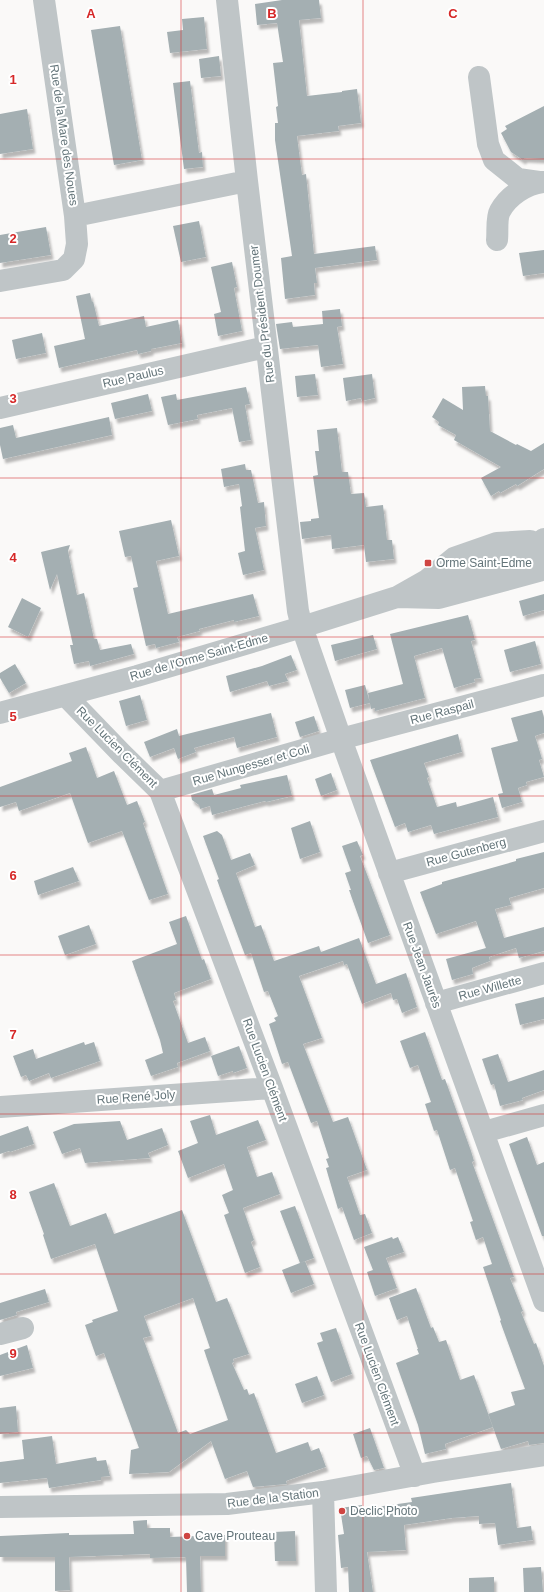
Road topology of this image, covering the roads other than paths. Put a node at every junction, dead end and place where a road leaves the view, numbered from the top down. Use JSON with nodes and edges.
{"nodes":[{"id":1,"x":44,"y":0,"type":"edge"},
{"id":2,"x":227,"y":0,"type":"edge"},
{"id":3,"x":479,"y":77,"type":"dead end"},
{"id":4,"x":247,"y":181,"type":"junction"},
{"id":5,"x":542,"y":182,"type":"edge"},
{"id":6,"x":76,"y":216,"type":"junction"},
{"id":7,"x":497,"y":240,"type":"dead end"},
{"id":8,"x":0,"y":281,"type":"edge"},
{"id":9,"x":266,"y":347,"type":"junction"},
{"id":10,"x":0,"y":408,"type":"edge"},
{"id":11,"x":541,"y":551,"type":"edge"},
{"id":12,"x":397,"y":597,"type":"junction"},
{"id":13,"x":302,"y":627,"type":"junction"},
{"id":14,"x":544,"y":685,"type":"edge"},
{"id":15,"x":66,"y":696,"type":"junction"},
{"id":16,"x":0,"y":713,"type":"edge"},
{"id":17,"x":341,"y":739,"type":"junction"},
{"id":18,"x":160,"y":791,"type":"junction"},
{"id":19,"x":544,"y":831,"type":"edge"},
{"id":20,"x":389,"y":873,"type":"junction"},
{"id":21,"x":544,"y":973,"type":"edge"},
{"id":22,"x":436,"y":1003,"type":"junction"},
{"id":23,"x":272,"y":1088,"type":"junction"},
{"id":24,"x":0,"y":1107,"type":"edge"},
{"id":25,"x":544,"y":1116,"type":"edge"},
{"id":26,"x":484,"y":1132,"type":"junction"},
{"id":27,"x":544,"y":1301,"type":"edge"},
{"id":28,"x":23,"y":1328,"type":"dead end"},
{"id":29,"x":0,"y":1334,"type":"edge"},
{"id":30,"x":544,"y":1456,"type":"edge"},
{"id":31,"x":415,"y":1476,"type":"junction"},
{"id":32,"x":323,"y":1492,"type":"junction"},
{"id":33,"x":0,"y":1507,"type":"edge"},
{"id":34,"x":326,"y":1592,"type":"edge"}],
"edges":[{"from":1,"to":6,"type":"street","name":"Rue de la Mare des Noues"},
{"from":2,"to":4,"type":"street","name":"Rue du Président Doumer"},
{"from":3,"to":5,"type":"street"},
{"from":4,"to":6,"type":"street","name":"Rue de la Mare des Noues"},
{"from":4,"to":9,"type":"street","name":"Rue du Président Doumer"},
{"from":5,"to":7,"type":"street"},
{"from":6,"to":8,"type":"street"},
{"from":9,"to":10,"type":"street","name":"Rue Paulus"},
{"from":9,"to":13,"type":"street","name":"Rue du Président Doumer"},
{"from":11,"to":12,"type":"street","name":"Rue de l'Orme Saint-Edme"},
{"from":11,"to":12,"type":"street","name":"Rue de l'Orme Saint-Edme"},
{"from":12,"to":13,"type":"street","name":"Rue de l'Orme Saint-Edme"},
{"from":13,"to":15,"type":"street","name":"Rue de l'Orme Saint-Edme"},
{"from":13,"to":17,"type":"street","name":"Rue Jean Jaurès"},
{"from":14,"to":17,"type":"street","name":"Rue Raspail"},
{"from":15,"to":16,"type":"street","name":"Rue de l'Orme Saint-Edme"},
{"from":15,"to":18,"type":"street","name":"Rue Lucien Clément"},
{"from":17,"to":18,"type":"street","name":"Rue Nungesser et Coli"},
{"from":17,"to":20,"type":"street","name":"Rue Jean Jaurès"},
{"from":18,"to":23,"type":"street","name":"Rue Lucien Clément"},
{"from":19,"to":20,"type":"street","name":"Rue Gutenberg"},
{"from":20,"to":22,"type":"street","name":"Rue Jean Jaurès"},
{"from":21,"to":22,"type":"street","name":"Rue Willette"},
{"from":22,"to":26,"type":"street","name":"Rue Jean Jaurès"},
{"from":23,"to":24,"type":"street","name":"Rue René Joly"},
{"from":23,"to":31,"type":"street","name":"Rue Lucien Clément"},
{"from":25,"to":26,"type":"street"},
{"from":26,"to":27,"type":"street","name":"Rue Jean Jaurès"},
{"from":28,"to":29,"type":"street"},
{"from":30,"to":31,"type":"street","name":"Rue de la Station"},
{"from":31,"to":32,"type":"street","name":"Rue de la Station"},
{"from":32,"to":33,"type":"street","name":"Rue de la Station"},
{"from":32,"to":34,"type":"street"}]}
